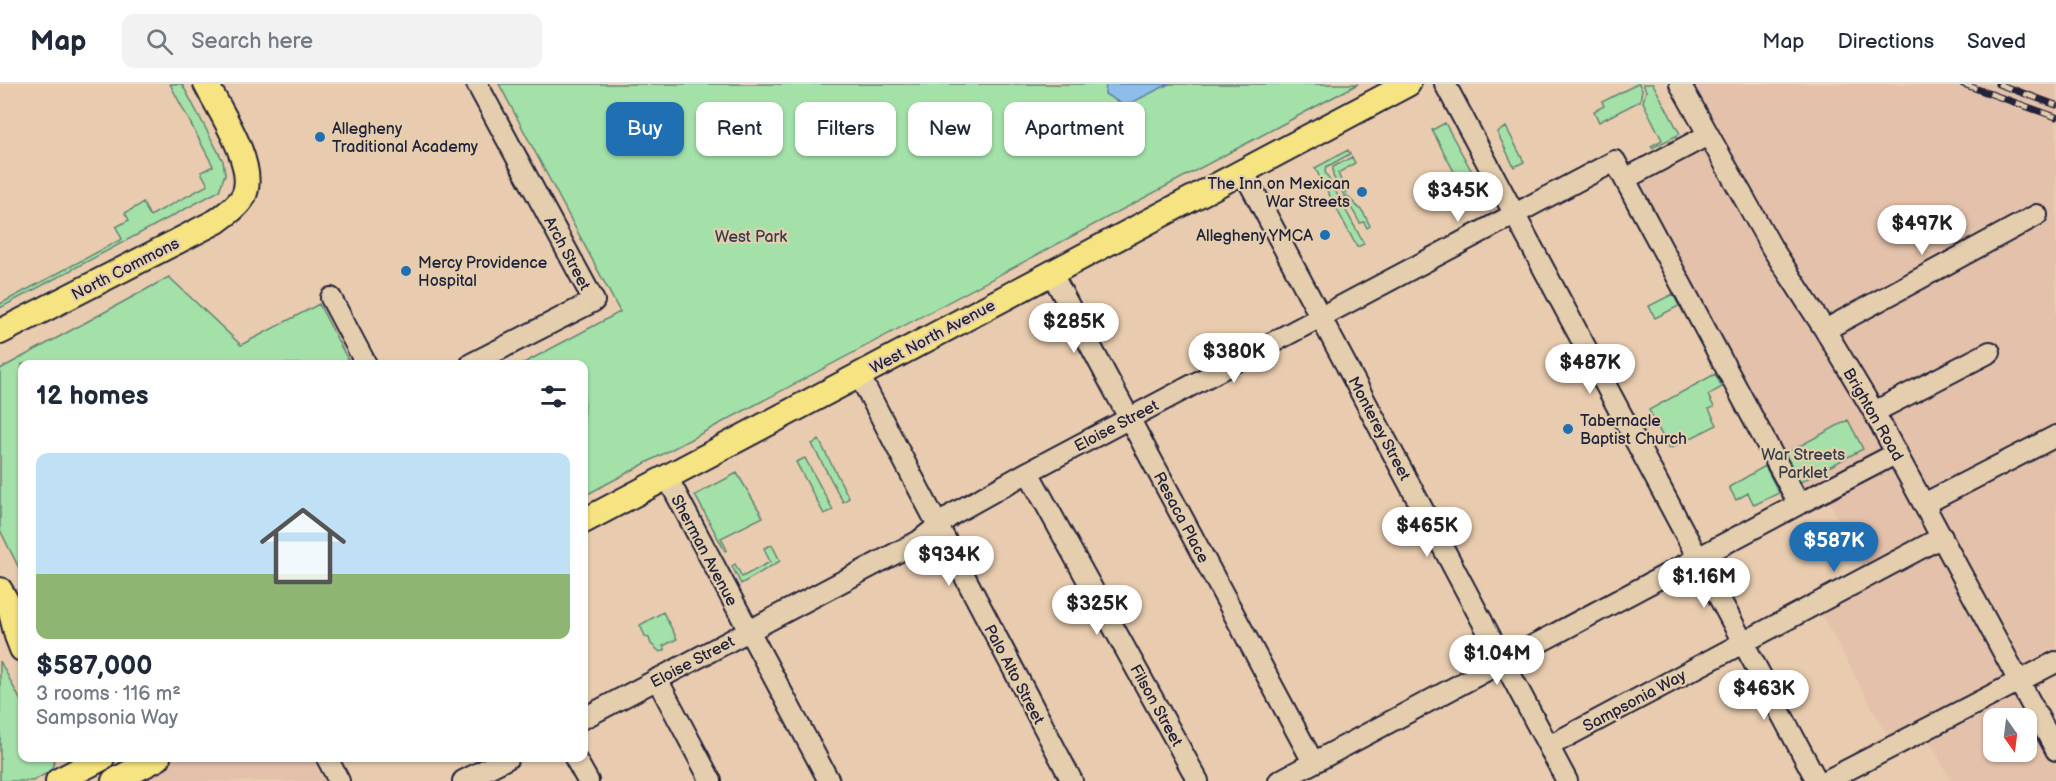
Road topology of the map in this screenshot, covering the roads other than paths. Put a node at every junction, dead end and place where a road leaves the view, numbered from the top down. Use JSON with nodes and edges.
{"nodes":[{"id":1,"x":206,"y":84,"type":"edge"},
{"id":2,"x":477,"y":84,"type":"edge"},
{"id":3,"x":1408,"y":84,"type":"edge"},
{"id":4,"x":1445,"y":84,"type":"edge"},
{"id":5,"x":1680,"y":84,"type":"edge"},
{"id":6,"x":1708,"y":135,"type":"junction"},
{"id":7,"x":1243,"y":171,"type":"junction"},
{"id":8,"x":1625,"y":179,"type":"junction"},
{"id":9,"x":1515,"y":214,"type":"junction"},
{"id":10,"x":2037,"y":215,"type":"dead end"},
{"id":11,"x":1051,"y":272,"type":"junction"},
{"id":12,"x":331,"y":298,"type":"dead end"},
{"id":13,"x":1321,"y":317,"type":"junction"},
{"id":14,"x":1825,"y":330,"type":"junction"},
{"id":15,"x":0,"y":332,"type":"edge"},
{"id":16,"x":1990,"y":352,"type":"dead end"},
{"id":17,"x":364,"y":360,"type":"edge"},
{"id":18,"x":479,"y":360,"type":"edge"},
{"id":19,"x":859,"y":375,"type":"junction"},
{"id":20,"x":1874,"y":411,"type":"junction"},
{"id":21,"x":1130,"y":418,"type":"junction"},
{"id":22,"x":2056,"y":436,"type":"edge"},
{"id":23,"x":1897,"y":453,"type":"junction"},
{"id":24,"x":1029,"y":472,"type":"junction"},
{"id":25,"x":666,"y":477,"type":"junction"},
{"id":26,"x":1799,"y":504,"type":"junction"},
{"id":27,"x":1924,"y":504,"type":"junction"},
{"id":28,"x":588,"y":519,"type":"edge"},
{"id":29,"x":938,"y":525,"type":"junction"},
{"id":30,"x":1942,"y":537,"type":"junction"},
{"id":31,"x":1698,"y":558,"type":"junction"},
{"id":32,"x":11,"y":605,"type":"edge"},
{"id":33,"x":748,"y":631,"type":"junction"},
{"id":34,"x":18,"y":639,"type":"edge"},
{"id":35,"x":1743,"y":642,"type":"junction"},
{"id":36,"x":1504,"y":662,"type":"junction"},
{"id":37,"x":2056,"y":662,"type":"edge"},
{"id":38,"x":657,"y":679,"type":"junction"},
{"id":39,"x":2018,"y":681,"type":"junction"},
{"id":40,"x":588,"y":715,"type":"edge"},
{"id":41,"x":1549,"y":746,"type":"junction"},
{"id":42,"x":2056,"y":750,"type":"edge"},
{"id":43,"x":150,"y":762,"type":"edge"},
{"id":44,"x":329,"y":762,"type":"edge"},
{"id":45,"x":500,"y":762,"type":"edge"},
{"id":46,"x":577,"y":762,"type":"edge"},
{"id":47,"x":1313,"y":762,"type":"junction"},
{"id":48,"x":94,"y":765,"type":"edge"},
{"id":49,"x":58,"y":781,"type":"edge"},
{"id":50,"x":114,"y":781,"type":"edge"},
{"id":51,"x":339,"y":781,"type":"edge"},
{"id":52,"x":463,"y":781,"type":"edge"},
{"id":53,"x":588,"y":781,"type":"edge"},
{"id":54,"x":711,"y":781,"type":"edge"},
{"id":55,"x":829,"y":781,"type":"edge"},
{"id":56,"x":1071,"y":781,"type":"edge"},
{"id":57,"x":1198,"y":781,"type":"edge"},
{"id":58,"x":1279,"y":781,"type":"edge"},
{"id":59,"x":1567,"y":781,"type":"edge"},
{"id":60,"x":1817,"y":781,"type":"edge"},
{"id":61,"x":1826,"y":781,"type":"edge"}],
"edges":[{"from":1,"to":15,"type":"main road","name":"North Commons"},
{"from":2,"to":18,"type":"street","name":"Arch Street"},
{"from":3,"to":7,"type":"main road","name":"West North Avenue"},
{"from":4,"to":9,"type":"street"},
{"from":5,"to":6,"type":"street","name":"Brighton Road"},
{"from":6,"to":8,"type":"street"},
{"from":6,"to":14,"type":"street","name":"Brighton Road"},
{"from":7,"to":11,"type":"main road","name":"West North Avenue"},
{"from":7,"to":13,"type":"street","name":"Monterey Street"},
{"from":8,"to":9,"type":"street","name":"Eloise Street"},
{"from":8,"to":26,"type":"street"},
{"from":9,"to":13,"type":"street","name":"Eloise Street"},
{"from":9,"to":31,"type":"street"},
{"from":10,"to":14,"type":"street"},
{"from":11,"to":19,"type":"main road","name":"West North Avenue"},
{"from":11,"to":21,"type":"street","name":"Resaca Place"},
{"from":12,"to":17,"type":"street"},
{"from":13,"to":21,"type":"street","name":"Eloise Street"},
{"from":13,"to":36,"type":"street","name":"Monterey Street"},
{"from":14,"to":20,"type":"street","name":"Brighton Road"},
{"from":16,"to":20,"type":"street"},
{"from":19,"to":25,"type":"main road","name":"West North Avenue"},
{"from":19,"to":29,"type":"street","name":"Palo Alto Street"},
{"from":20,"to":23,"type":"street","name":"Brighton Road"},
{"from":21,"to":24,"type":"street","name":"Eloise Street"},
{"from":21,"to":47,"type":"street","name":"Resaca Place"},
{"from":22,"to":27,"type":"street"},
{"from":23,"to":26,"type":"street"},
{"from":23,"to":27,"type":"street","name":"Brighton Road"},
{"from":24,"to":29,"type":"street","name":"Eloise Street"},
{"from":24,"to":57,"type":"street","name":"Filson Street"},
{"from":25,"to":28,"type":"main road","name":"West North Avenue"},
{"from":25,"to":33,"type":"street","name":"Sherman Avenue"},
{"from":26,"to":31,"type":"street"},
{"from":27,"to":30,"type":"street","name":"Brighton Road"},
{"from":29,"to":33,"type":"street","name":"Eloise Street"},
{"from":29,"to":56,"type":"street","name":"Palo Alto Street"},
{"from":30,"to":35,"type":"street","name":"Sampsonia Way"},
{"from":30,"to":39,"type":"street","name":"Brighton Road"},
{"from":31,"to":35,"type":"street"},
{"from":31,"to":36,"type":"street"},
{"from":32,"to":34,"type":"main road"},
{"from":33,"to":38,"type":"street","name":"Eloise Street"},
{"from":33,"to":55,"type":"street","name":"Sherman Avenue"},
{"from":35,"to":41,"type":"street","name":"Sampsonia Way"},
{"from":35,"to":60,"type":"street"},
{"from":36,"to":41,"type":"street","name":"Monterey Street"},
{"from":36,"to":47,"type":"street"},
{"from":37,"to":39,"type":"street"},
{"from":38,"to":40,"type":"street","name":"Eloise Street"},
{"from":38,"to":54,"type":"street"},
{"from":39,"to":42,"type":"street","name":"Brighton Road"},
{"from":39,"to":61,"type":"street"},
{"from":41,"to":59,"type":"street","name":"Monterey Street"},
{"from":43,"to":50,"type":"main road"},
{"from":44,"to":51,"type":"street"},
{"from":45,"to":52,"type":"street"},
{"from":46,"to":53,"type":"street"},
{"from":47,"to":58,"type":"street"},
{"from":48,"to":49,"type":"main road"}]}
